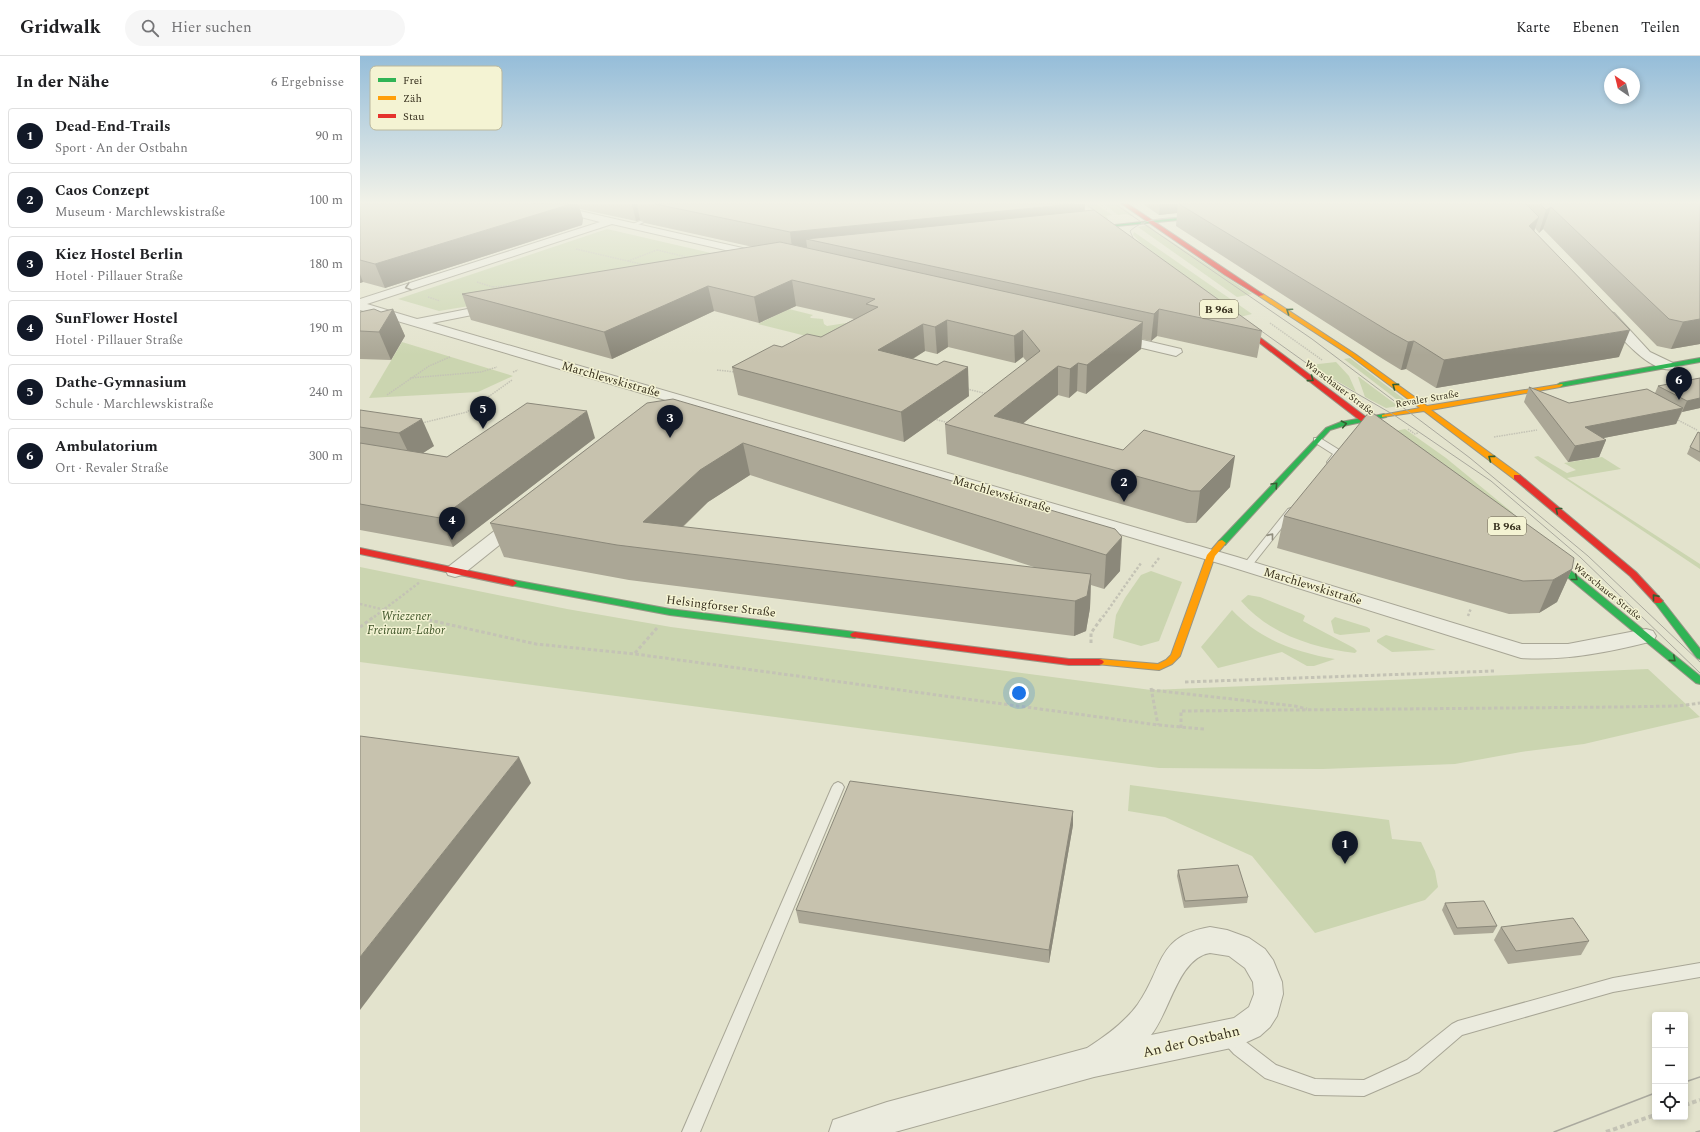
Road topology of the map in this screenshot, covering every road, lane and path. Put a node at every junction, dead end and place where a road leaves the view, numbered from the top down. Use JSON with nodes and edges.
{"nodes":[{"id":1,"x":511,"y":254,"type":"edge"},
{"id":2,"x":598,"y":254,"type":"edge"},
{"id":3,"x":646,"y":254,"type":"edge"},
{"id":4,"x":676,"y":254,"type":"edge"},
{"id":5,"x":746,"y":254,"type":"edge"},
{"id":6,"x":1198,"y":254,"type":"edge"},
{"id":7,"x":698,"y":259,"type":"edge"},
{"id":8,"x":627,"y":261,"type":"junction"},
{"id":9,"x":639,"y":264,"type":"junction"},
{"id":10,"x":756,"y":264,"type":"edge"},
{"id":11,"x":650,"y":266,"type":"edge"},
{"id":12,"x":631,"y":267,"type":"edge"},
{"id":13,"x":474,"y":281,"type":"dead end"},
{"id":14,"x":521,"y":285,"type":"edge"},
{"id":15,"x":493,"y":287,"type":"junction"},
{"id":16,"x":497,"y":289,"type":"edge"},
{"id":17,"x":360,"y":305,"type":"edge"},
{"id":18,"x":507,"y":305,"type":"edge"},
{"id":19,"x":1601,"y":306,"type":"edge"},
{"id":20,"x":1230,"y":317,"type":"edge"},
{"id":21,"x":417,"y":322,"type":"junction"},
{"id":22,"x":1268,"y":322,"type":"dead end"},
{"id":23,"x":391,"y":328,"type":"edge"},
{"id":24,"x":1101,"y":335,"type":"edge"},
{"id":25,"x":1176,"y":352,"type":"dead end"},
{"id":26,"x":450,"y":357,"type":"dead end"},
{"id":27,"x":1328,"y":359,"type":"dead end"},
{"id":28,"x":1322,"y":360,"type":"junction"},
{"id":29,"x":1700,"y":360,"type":"edge"},
{"id":30,"x":1314,"y":361,"type":"dead end"},
{"id":31,"x":1668,"y":366,"type":"junction"},
{"id":32,"x":497,"y":367,"type":"dead end"},
{"id":33,"x":717,"y":370,"type":"dead end"},
{"id":34,"x":741,"y":371,"type":"edge"},
{"id":35,"x":410,"y":378,"type":"junction"},
{"id":36,"x":512,"y":380,"type":"dead end"},
{"id":37,"x":960,"y":387,"type":"edge"},
{"id":38,"x":387,"y":395,"type":"dead end"},
{"id":39,"x":989,"y":395,"type":"edge"},
{"id":40,"x":677,"y":399,"type":"junction"},
{"id":41,"x":661,"y":408,"type":"edge"},
{"id":42,"x":1426,"y":409,"type":"junction"},
{"id":43,"x":930,"y":418,"type":"edge"},
{"id":44,"x":1676,"y":418,"type":"edge"},
{"id":45,"x":1365,"y":420,"type":"junction"},
{"id":46,"x":422,"y":423,"type":"dead end"},
{"id":47,"x":951,"y":423,"type":"edge"},
{"id":48,"x":1537,"y":430,"type":"dead end"},
{"id":49,"x":1697,"y":430,"type":"dead end"},
{"id":50,"x":1494,"y":437,"type":"dead end"},
{"id":51,"x":1317,"y":440,"type":"junction"},
{"id":52,"x":1395,"y":443,"type":"edge"},
{"id":53,"x":1324,"y":470,"type":"edge"},
{"id":54,"x":1295,"y":506,"type":"edge"},
{"id":55,"x":530,"y":511,"type":"edge"},
{"id":56,"x":1537,"y":549,"type":"edge"},
{"id":57,"x":360,"y":551,"type":"edge"},
{"id":58,"x":1211,"y":556,"type":"junction"},
{"id":59,"x":1141,"y":563,"type":"dead end"},
{"id":60,"x":1247,"y":566,"type":"junction"},
{"id":61,"x":448,"y":569,"type":"junction"},
{"id":62,"x":360,"y":604,"type":"edge"},
{"id":63,"x":384,"y":609,"type":"junction"},
{"id":64,"x":670,"y":612,"type":"junction"},
{"id":65,"x":360,"y":627,"type":"edge"},
{"id":66,"x":1678,"y":628,"type":"junction"},
{"id":67,"x":1657,"y":633,"type":"junction"},
{"id":68,"x":635,"y":654,"type":"junction"},
{"id":69,"x":1700,"y":656,"type":"edge"},
{"id":70,"x":1087,"y":662,"type":"junction"},
{"id":71,"x":1494,"y":671,"type":"dead end"},
{"id":72,"x":1700,"y":681,"type":"edge"},
{"id":73,"x":1185,"y":682,"type":"dead end"},
{"id":74,"x":1700,"y":703,"type":"edge"},
{"id":75,"x":1309,"y":710,"type":"junction"},
{"id":76,"x":1158,"y":725,"type":"junction"},
{"id":77,"x":1181,"y":728,"type":"junction"},
{"id":78,"x":1204,"y":729,"type":"dead end"},
{"id":79,"x":838,"y":787,"type":"dead end"},
{"id":80,"x":1700,"y":970,"type":"edge"},
{"id":81,"x":1227,"y":1033,"type":"junction"},
{"id":82,"x":1094,"y":1062,"type":"junction"},
{"id":83,"x":1700,"y":1100,"type":"edge"},
{"id":84,"x":1688,"y":1104,"type":"edge"},
{"id":85,"x":1652,"y":1116,"type":"edge"},
{"id":86,"x":691,"y":1132,"type":"edge"},
{"id":87,"x":844,"y":1132,"type":"edge"},
{"id":88,"x":1606,"y":1132,"type":"edge"}],
"edges":[{"from":1,"to":17,"type":"street","one_way":true},
{"from":2,"to":8,"type":"path"},
{"from":3,"to":8,"type":"path"},
{"from":4,"to":7,"type":"path"},
{"from":5,"to":10,"type":"street"},
{"from":42,"to":6,"type":"street","name":"Warschauer Straße","number":"B 96a","one_way":true},
{"from":8,"to":9,"type":"path"},
{"from":9,"to":11,"type":"path"},
{"from":9,"to":12,"type":"path"},
{"from":13,"to":15,"type":"path"},
{"from":14,"to":15,"type":"path"},
{"from":15,"to":16,"type":"path"},
{"from":17,"to":21,"type":"street","name":"Marchlewskistraße"},
{"from":18,"to":21,"type":"street"},
{"from":19,"to":31,"type":"street"},
{"from":20,"to":45,"type":"street","name":"Warschauer Straße","number":"B 96a","one_way":true},
{"from":21,"to":23,"type":"street"},
{"from":21,"to":40,"type":"street","name":"Marchlewskistraße"},
{"from":22,"to":28,"type":"path"},
{"from":24,"to":25,"type":"street"},
{"from":26,"to":35,"type":"path"},
{"from":27,"to":28,"type":"path"},
{"from":28,"to":30,"type":"path"},
{"from":29,"to":31,"type":"street","name":"Revaler Straße"},
{"from":31,"to":42,"type":"street","name":"Revaler Straße"},
{"from":32,"to":35,"type":"path"},
{"from":33,"to":34,"type":"path"},
{"from":35,"to":38,"type":"path"},
{"from":36,"to":46,"type":"path"},
{"from":37,"to":39,"type":"path"},
{"from":40,"to":41,"type":"street"},
{"from":40,"to":58,"type":"street","name":"Marchlewskistraße"},
{"from":42,"to":45,"type":"street","name":"Revaler Straße"},
{"from":66,"to":42,"type":"street","name":"Warschauer Straße","number":"B 96a","one_way":true},
{"from":43,"to":47,"type":"path"},
{"from":44,"to":49,"type":"path"},
{"from":51,"to":45,"type":"street","name":"Revaler Straße","one_way":true},
{"from":45,"to":52,"type":"street","name":"Warschauer Straße","number":"B 96a"},
{"from":48,"to":50,"type":"path"},
{"from":51,"to":53,"type":"lane"},
{"from":58,"to":51,"type":"street","name":"Revaler Straße","one_way":true},
{"from":60,"to":54,"type":"lane","one_way":true},
{"from":55,"to":61,"type":"street"},
{"from":56,"to":67,"type":"street","name":"Warschauer Straße","number":"B 96a","one_way":true},
{"from":57,"to":61,"type":"street","name":"Helsingforser Straße"},
{"from":58,"to":60,"type":"street","name":"Marchlewskistraße"},
{"from":58,"to":70,"type":"street","name":"Helsingforser Straße"},
{"from":59,"to":70,"type":"path"},
{"from":60,"to":67,"type":"street","name":"Marchlewskistraße"},
{"from":61,"to":63,"type":"path"},
{"from":61,"to":64,"type":"street","name":"Helsingforser Straße"},
{"from":62,"to":63,"type":"path"},
{"from":63,"to":65,"type":"path"},
{"from":63,"to":68,"type":"path"},
{"from":64,"to":68,"type":"path"},
{"from":64,"to":70,"type":"street","name":"Helsingforser Straße"},
{"from":66,"to":67,"type":"street"},
{"from":66,"to":69,"type":"street","name":"Warschauer Straße","number":"B 96a"},
{"from":67,"to":72,"type":"street","name":"Warschauer Straße","number":"B 96a","one_way":true},
{"from":68,"to":76,"type":"path"},
{"from":71,"to":73,"type":"path"},
{"from":74,"to":75,"type":"path"},
{"from":75,"to":76,"type":"path"},
{"from":75,"to":77,"type":"path"},
{"from":76,"to":77,"type":"path"},
{"from":77,"to":78,"type":"path"},
{"from":79,"to":86,"type":"lane"},
{"from":80,"to":81,"type":"lane"},
{"from":81,"to":82,"type":"street","name":"An der Ostbahn"},
{"from":81,"to":82,"type":"street","name":"An der Ostbahn"},
{"from":82,"to":87,"type":"street","name":"An der Ostbahn"},
{"from":83,"to":84,"type":"path"},
{"from":85,"to":88,"type":"path"}]}
